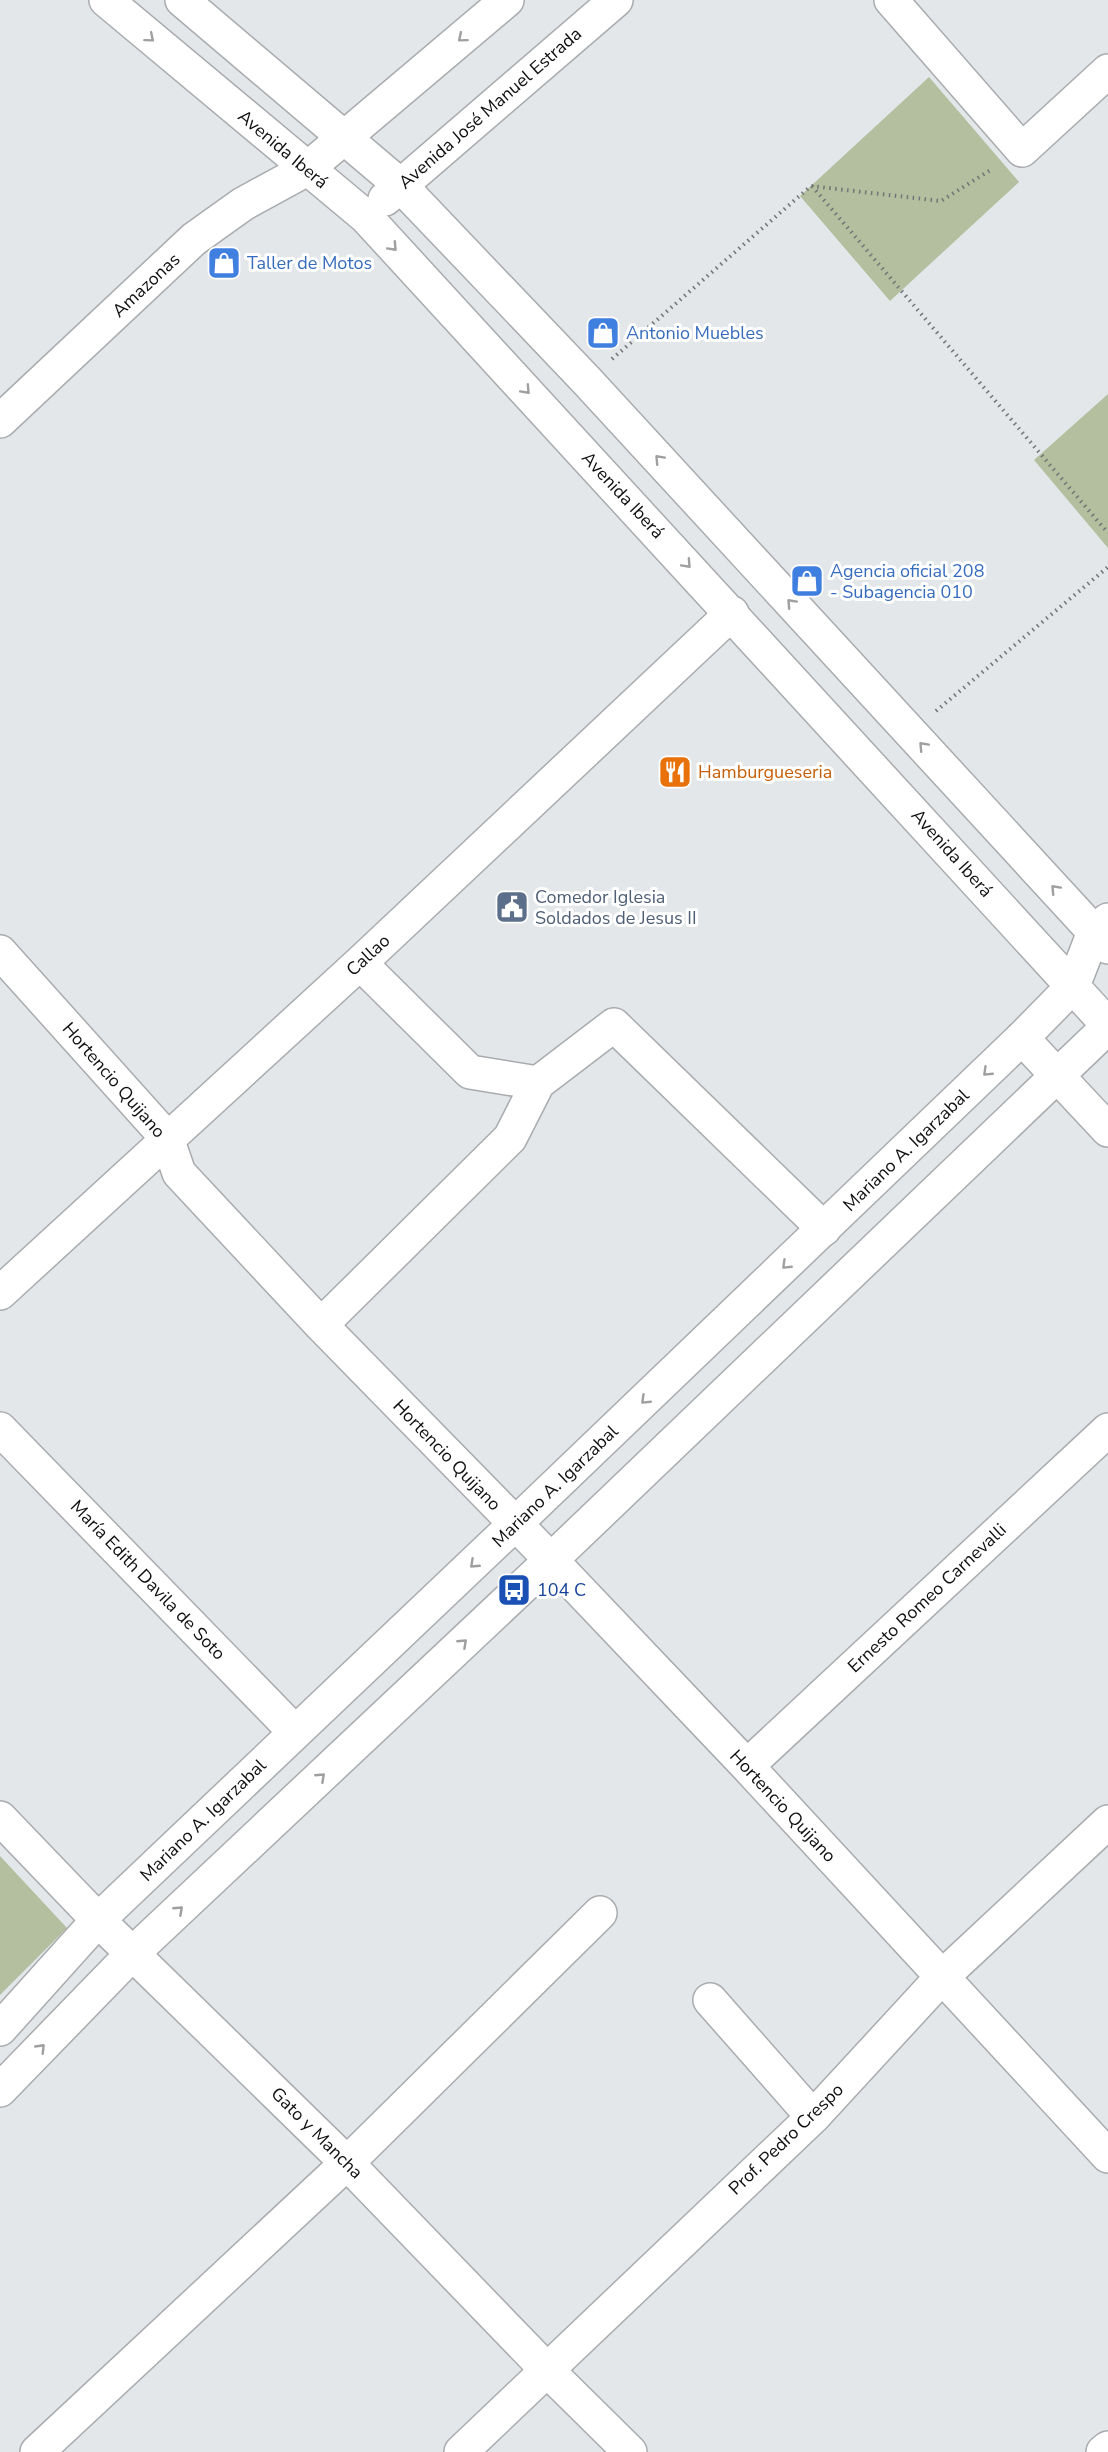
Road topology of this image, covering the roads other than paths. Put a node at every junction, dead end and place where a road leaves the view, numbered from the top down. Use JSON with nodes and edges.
{"nodes":[{"id":1,"x":106,"y":0,"type":"edge"},
{"id":2,"x":182,"y":0,"type":"edge"},
{"id":3,"x":507,"y":0,"type":"edge"},
{"id":4,"x":616,"y":0,"type":"edge"},
{"id":5,"x":891,"y":0,"type":"edge"},
{"id":6,"x":1108,"y":71,"type":"edge"},
{"id":7,"x":345,"y":137,"type":"junction"},
{"id":8,"x":307,"y":169,"type":"junction"},
{"id":9,"x":400,"y":185,"type":"junction"},
{"id":10,"x":366,"y":217,"type":"junction"},
{"id":11,"x":0,"y":421,"type":"edge"},
{"id":12,"x":732,"y":613,"type":"junction"},
{"id":13,"x":1104,"y":933,"type":"edge"},
{"id":14,"x":0,"y":952,"type":"edge"},
{"id":15,"x":360,"y":963,"type":"junction"},
{"id":16,"x":1073,"y":986,"type":"junction"},
{"id":17,"x":1108,"y":1026,"type":"edge"},
{"id":18,"x":1022,"y":1038,"type":"junction"},
{"id":19,"x":1057,"y":1075,"type":"junction"},
{"id":20,"x":538,"y":1083,"type":"junction"},
{"id":21,"x":1108,"y":1130,"type":"edge"},
{"id":22,"x":167,"y":1138,"type":"junction"},
{"id":23,"x":824,"y":1229,"type":"junction"},
{"id":24,"x":0,"y":1293,"type":"edge"},
{"id":25,"x":321,"y":1325,"type":"junction"},
{"id":26,"x":0,"y":1428,"type":"edge"},
{"id":27,"x":1108,"y":1430,"type":"edge"},
{"id":28,"x":515,"y":1524,"type":"junction"},
{"id":29,"x":551,"y":1560,"type":"junction"},
{"id":30,"x":295,"y":1732,"type":"junction"},
{"id":31,"x":747,"y":1766,"type":"junction"},
{"id":32,"x":0,"y":1818,"type":"edge"},
{"id":33,"x":1108,"y":1822,"type":"edge"},
{"id":34,"x":600,"y":1913,"type":"dead end"},
{"id":35,"x":98,"y":1920,"type":"junction"},
{"id":36,"x":133,"y":1953,"type":"junction"},
{"id":37,"x":942,"y":1977,"type":"junction"},
{"id":38,"x":710,"y":2000,"type":"dead end"},
{"id":39,"x":0,"y":2029,"type":"edge"},
{"id":40,"x":0,"y":2090,"type":"edge"},
{"id":41,"x":813,"y":2117,"type":"junction"},
{"id":42,"x":1108,"y":2156,"type":"edge"},
{"id":43,"x":347,"y":2163,"type":"junction"},
{"id":44,"x":546,"y":2369,"type":"junction"},
{"id":45,"x":1108,"y":2448,"type":"edge"},
{"id":46,"x":37,"y":2452,"type":"edge"},
{"id":47,"x":460,"y":2452,"type":"edge"},
{"id":48,"x":630,"y":2452,"type":"edge"},
{"id":49,"x":1103,"y":2452,"type":"edge"}],
"edges":[{"from":1,"to":8,"type":"street","name":"Avenida Iberá","one_way":true},
{"from":2,"to":7,"type":"street"},
{"from":3,"to":7,"type":"street","one_way":true},
{"from":4,"to":9,"type":"street","name":"Avenida José Manuel Estrada"},
{"from":5,"to":6,"type":"street"},
{"from":7,"to":8,"type":"street"},
{"from":7,"to":9,"type":"street"},
{"from":8,"to":10,"type":"street","name":"Avenida Iberá"},
{"from":8,"to":11,"type":"street","name":"Amazonas"},
{"from":9,"to":10,"type":"street","name":"Avenida José Manuel Estrada"},
{"from":13,"to":9,"type":"street","one_way":true},
{"from":10,"to":12,"type":"street","name":"Avenida Iberá","one_way":true},
{"from":12,"to":15,"type":"street","name":"Callao"},
{"from":12,"to":16,"type":"street","name":"Avenida Iberá"},
{"from":13,"to":16,"type":"street","name":"Mariano A. Igarzabal"},
{"from":14,"to":22,"type":"street","name":"Hortencio Quijano"},
{"from":15,"to":20,"type":"street"},
{"from":15,"to":22,"type":"street","name":"Callao"},
{"from":16,"to":17,"type":"street","name":"Avenida Iberá"},
{"from":16,"to":18,"type":"street","name":"Mariano A. Igarzabal"},
{"from":17,"to":19,"type":"street"},
{"from":18,"to":19,"type":"street"},
{"from":18,"to":23,"type":"street","name":"Mariano A. Igarzabal","one_way":true},
{"from":19,"to":21,"type":"street"},
{"from":19,"to":29,"type":"street"},
{"from":20,"to":23,"type":"street"},
{"from":20,"to":25,"type":"street"},
{"from":22,"to":24,"type":"street","name":"Callao"},
{"from":22,"to":25,"type":"street","name":"Hortencio Quijano"},
{"from":23,"to":28,"type":"street","name":"Mariano A. Igarzabal","one_way":true},
{"from":25,"to":28,"type":"street","name":"Hortencio Quijano"},
{"from":26,"to":30,"type":"street","name":"María Edith Davila de Soto"},
{"from":27,"to":31,"type":"street","name":"Ernesto Romeo Carnevalli"},
{"from":28,"to":29,"type":"street","name":"Hortencio Quijano"},
{"from":28,"to":30,"type":"street","name":"Mariano A. Igarzabal","one_way":true},
{"from":29,"to":31,"type":"street","name":"Hortencio Quijano"},
{"from":36,"to":29,"type":"street","one_way":true},
{"from":30,"to":35,"type":"street","name":"Mariano A. Igarzabal"},
{"from":31,"to":37,"type":"street","name":"Hortencio Quijano"},
{"from":32,"to":35,"type":"street","name":"Gato y Mancha"},
{"from":33,"to":37,"type":"street","name":"Prof. Pedro Crespo"},
{"from":34,"to":43,"type":"street"},
{"from":35,"to":36,"type":"street","name":"Gato y Mancha"},
{"from":35,"to":39,"type":"street","name":"Mariano A. Igarzabal"},
{"from":40,"to":36,"type":"street","one_way":true},
{"from":36,"to":43,"type":"street","name":"Gato y Mancha"},
{"from":37,"to":41,"type":"street","name":"Prof. Pedro Crespo"},
{"from":37,"to":42,"type":"street","name":"Hortencio Quijano"},
{"from":38,"to":41,"type":"street"},
{"from":41,"to":44,"type":"street","name":"Prof. Pedro Crespo"},
{"from":43,"to":44,"type":"street","name":"Gato y Mancha"},
{"from":43,"to":46,"type":"street"},
{"from":44,"to":47,"type":"street","name":"Prof. Pedro Crespo"},
{"from":44,"to":48,"type":"street","name":"Gato y Mancha"},
{"from":45,"to":49,"type":"street"}]}
